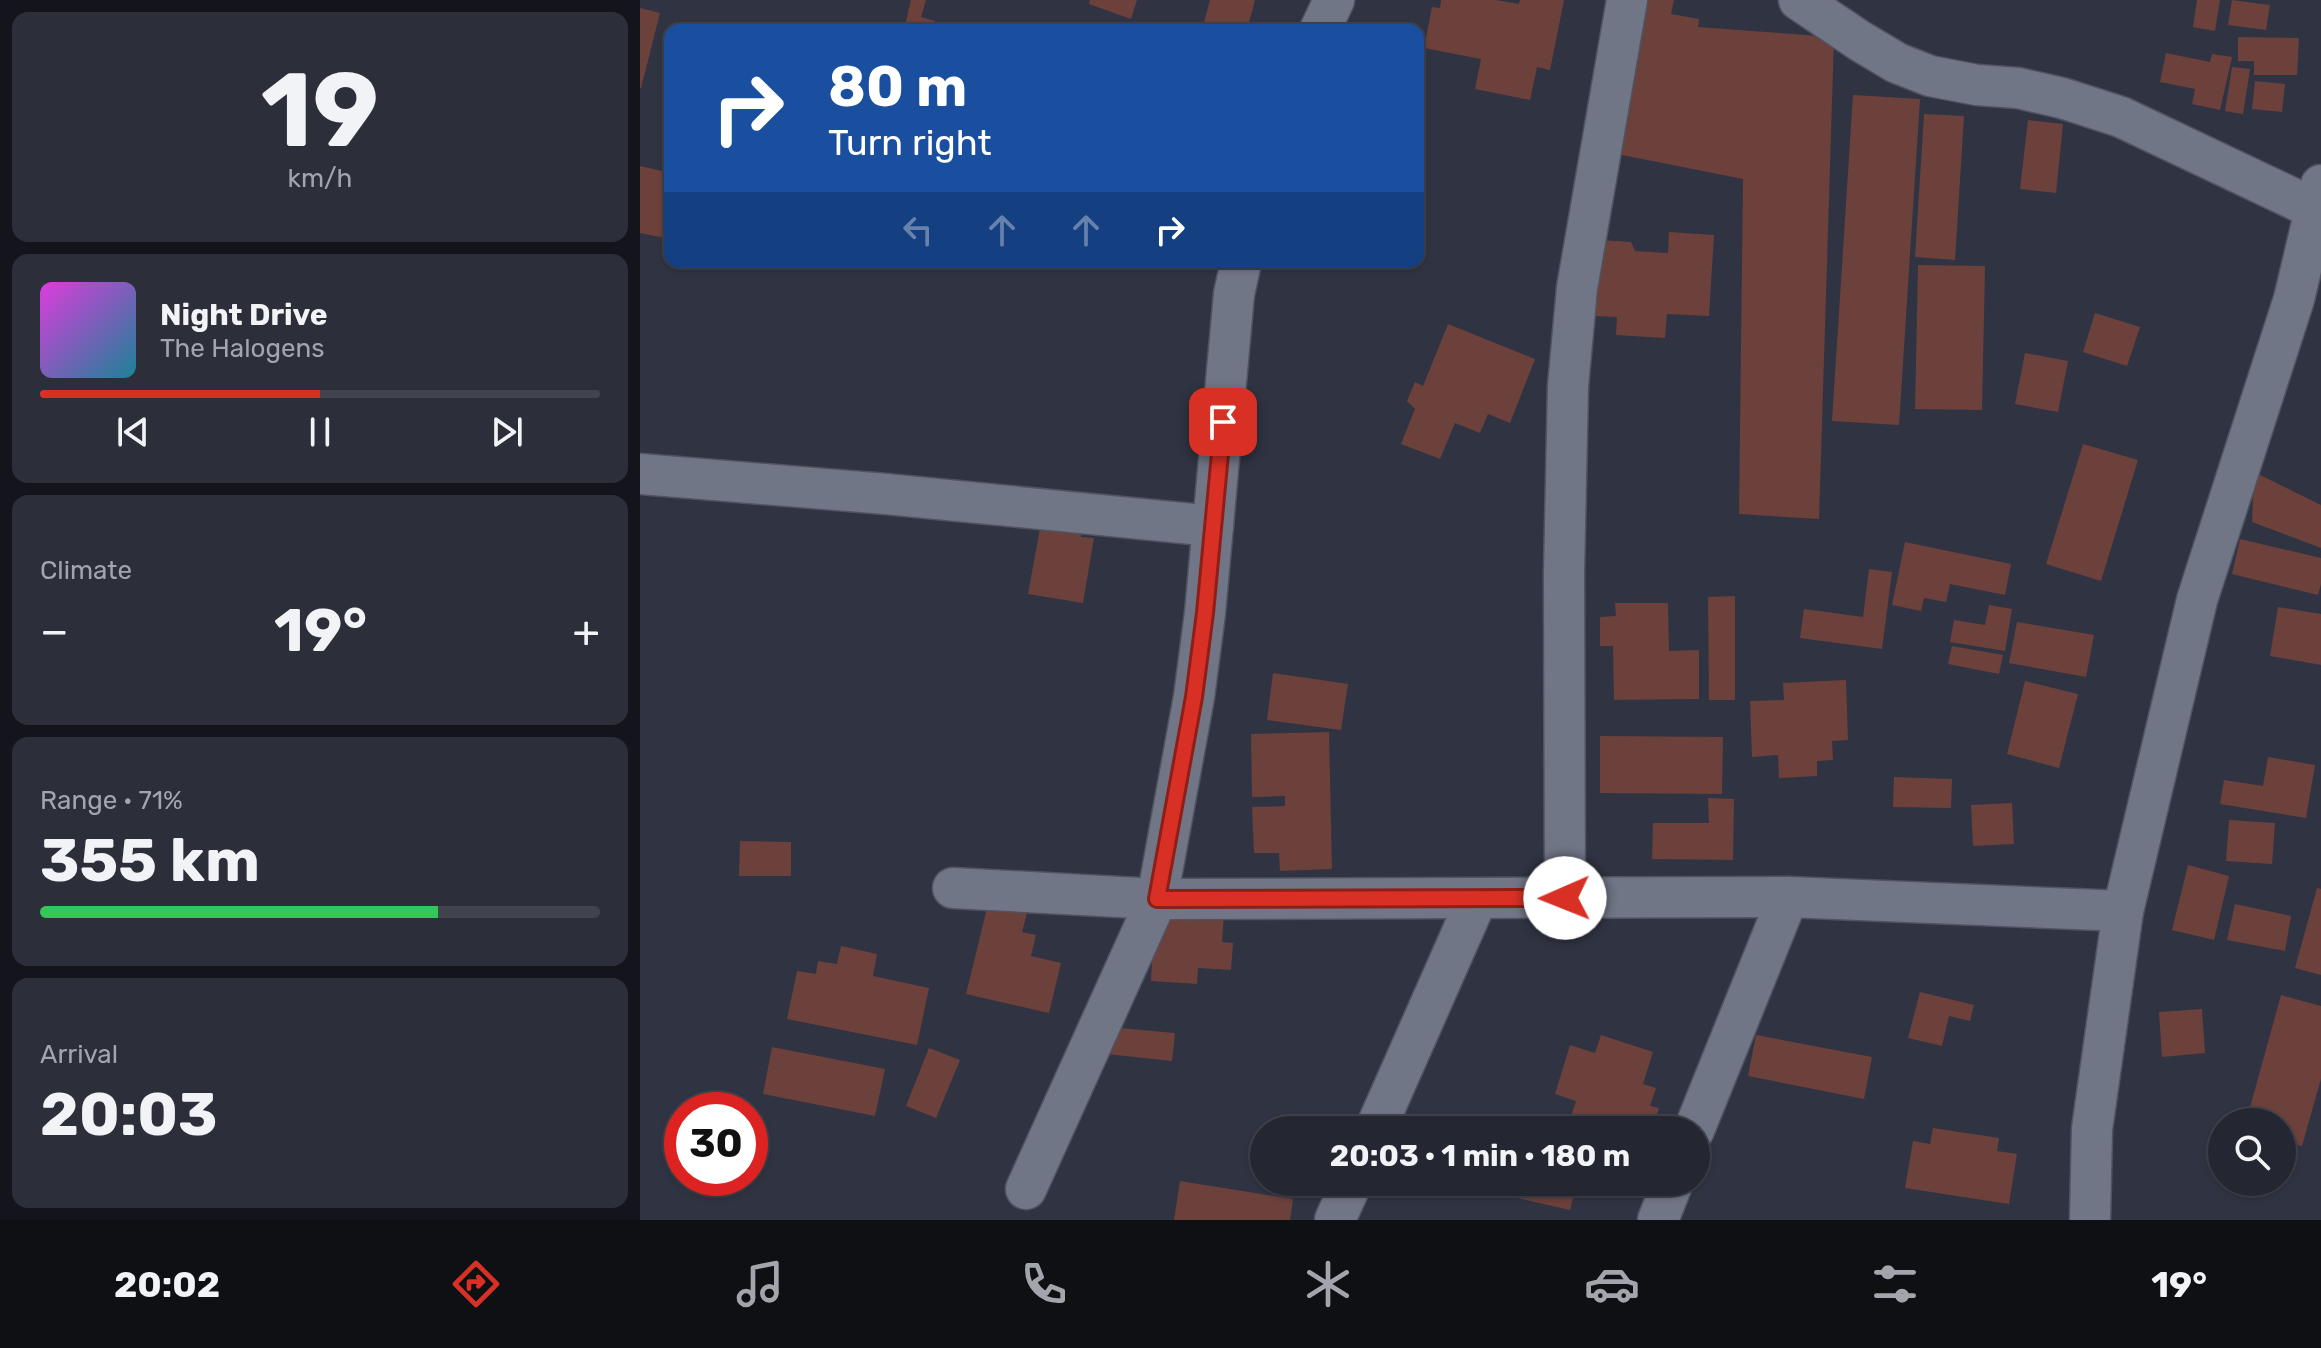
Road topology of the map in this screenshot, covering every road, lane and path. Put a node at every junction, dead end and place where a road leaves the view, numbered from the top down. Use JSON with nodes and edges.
{"nodes":[{"id":1,"x":1334,"y":0,"type":"edge"},
{"id":2,"x":1627,"y":0,"type":"edge"},
{"id":3,"x":1799,"y":0,"type":"edge"},
{"id":4,"x":1323,"y":24,"type":"edge"},
{"id":5,"x":2318,"y":197,"type":"edge"},
{"id":6,"x":1240,"y":268,"type":"edge"},
{"id":7,"x":2307,"y":287,"type":"edge"},
{"id":8,"x":640,"y":474,"type":"edge"},
{"id":9,"x":1213,"y":526,"type":"junction"},
{"id":10,"x":953,"y":888,"type":"dead end"},
{"id":11,"x":1788,"y":897,"type":"junction"},
{"id":12,"x":1565,"y":898,"type":"junction"},
{"id":13,"x":1157,"y":899,"type":"junction"},
{"id":14,"x":1477,"y":899,"type":"junction"},
{"id":15,"x":2123,"y":911,"type":"junction"},
{"id":16,"x":1381,"y":1116,"type":"edge"},
{"id":17,"x":1700,"y":1116,"type":"edge"},
{"id":18,"x":1026,"y":1189,"type":"dead end"},
{"id":19,"x":1346,"y":1196,"type":"edge"},
{"id":20,"x":1667,"y":1196,"type":"edge"},
{"id":21,"x":1335,"y":1220,"type":"edge"},
{"id":22,"x":1658,"y":1220,"type":"edge"},
{"id":23,"x":2090,"y":1220,"type":"edge"}],
"edges":[{"from":1,"to":4,"type":"street"},
{"from":2,"to":12,"type":"street"},
{"from":3,"to":5,"type":"street"},
{"from":5,"to":7,"type":"street"},
{"from":6,"to":9,"type":"street"},
{"from":7,"to":15,"type":"street"},
{"from":8,"to":9,"type":"street"},
{"from":9,"to":13,"type":"street"},
{"from":10,"to":13,"type":"street"},
{"from":11,"to":12,"type":"street"},
{"from":11,"to":15,"type":"street"},
{"from":11,"to":17,"type":"street"},
{"from":12,"to":14,"type":"street"},
{"from":13,"to":14,"type":"street"},
{"from":13,"to":18,"type":"street"},
{"from":14,"to":16,"type":"street"},
{"from":15,"to":23,"type":"street"},
{"from":19,"to":21,"type":"street"},
{"from":20,"to":22,"type":"street"}]}
